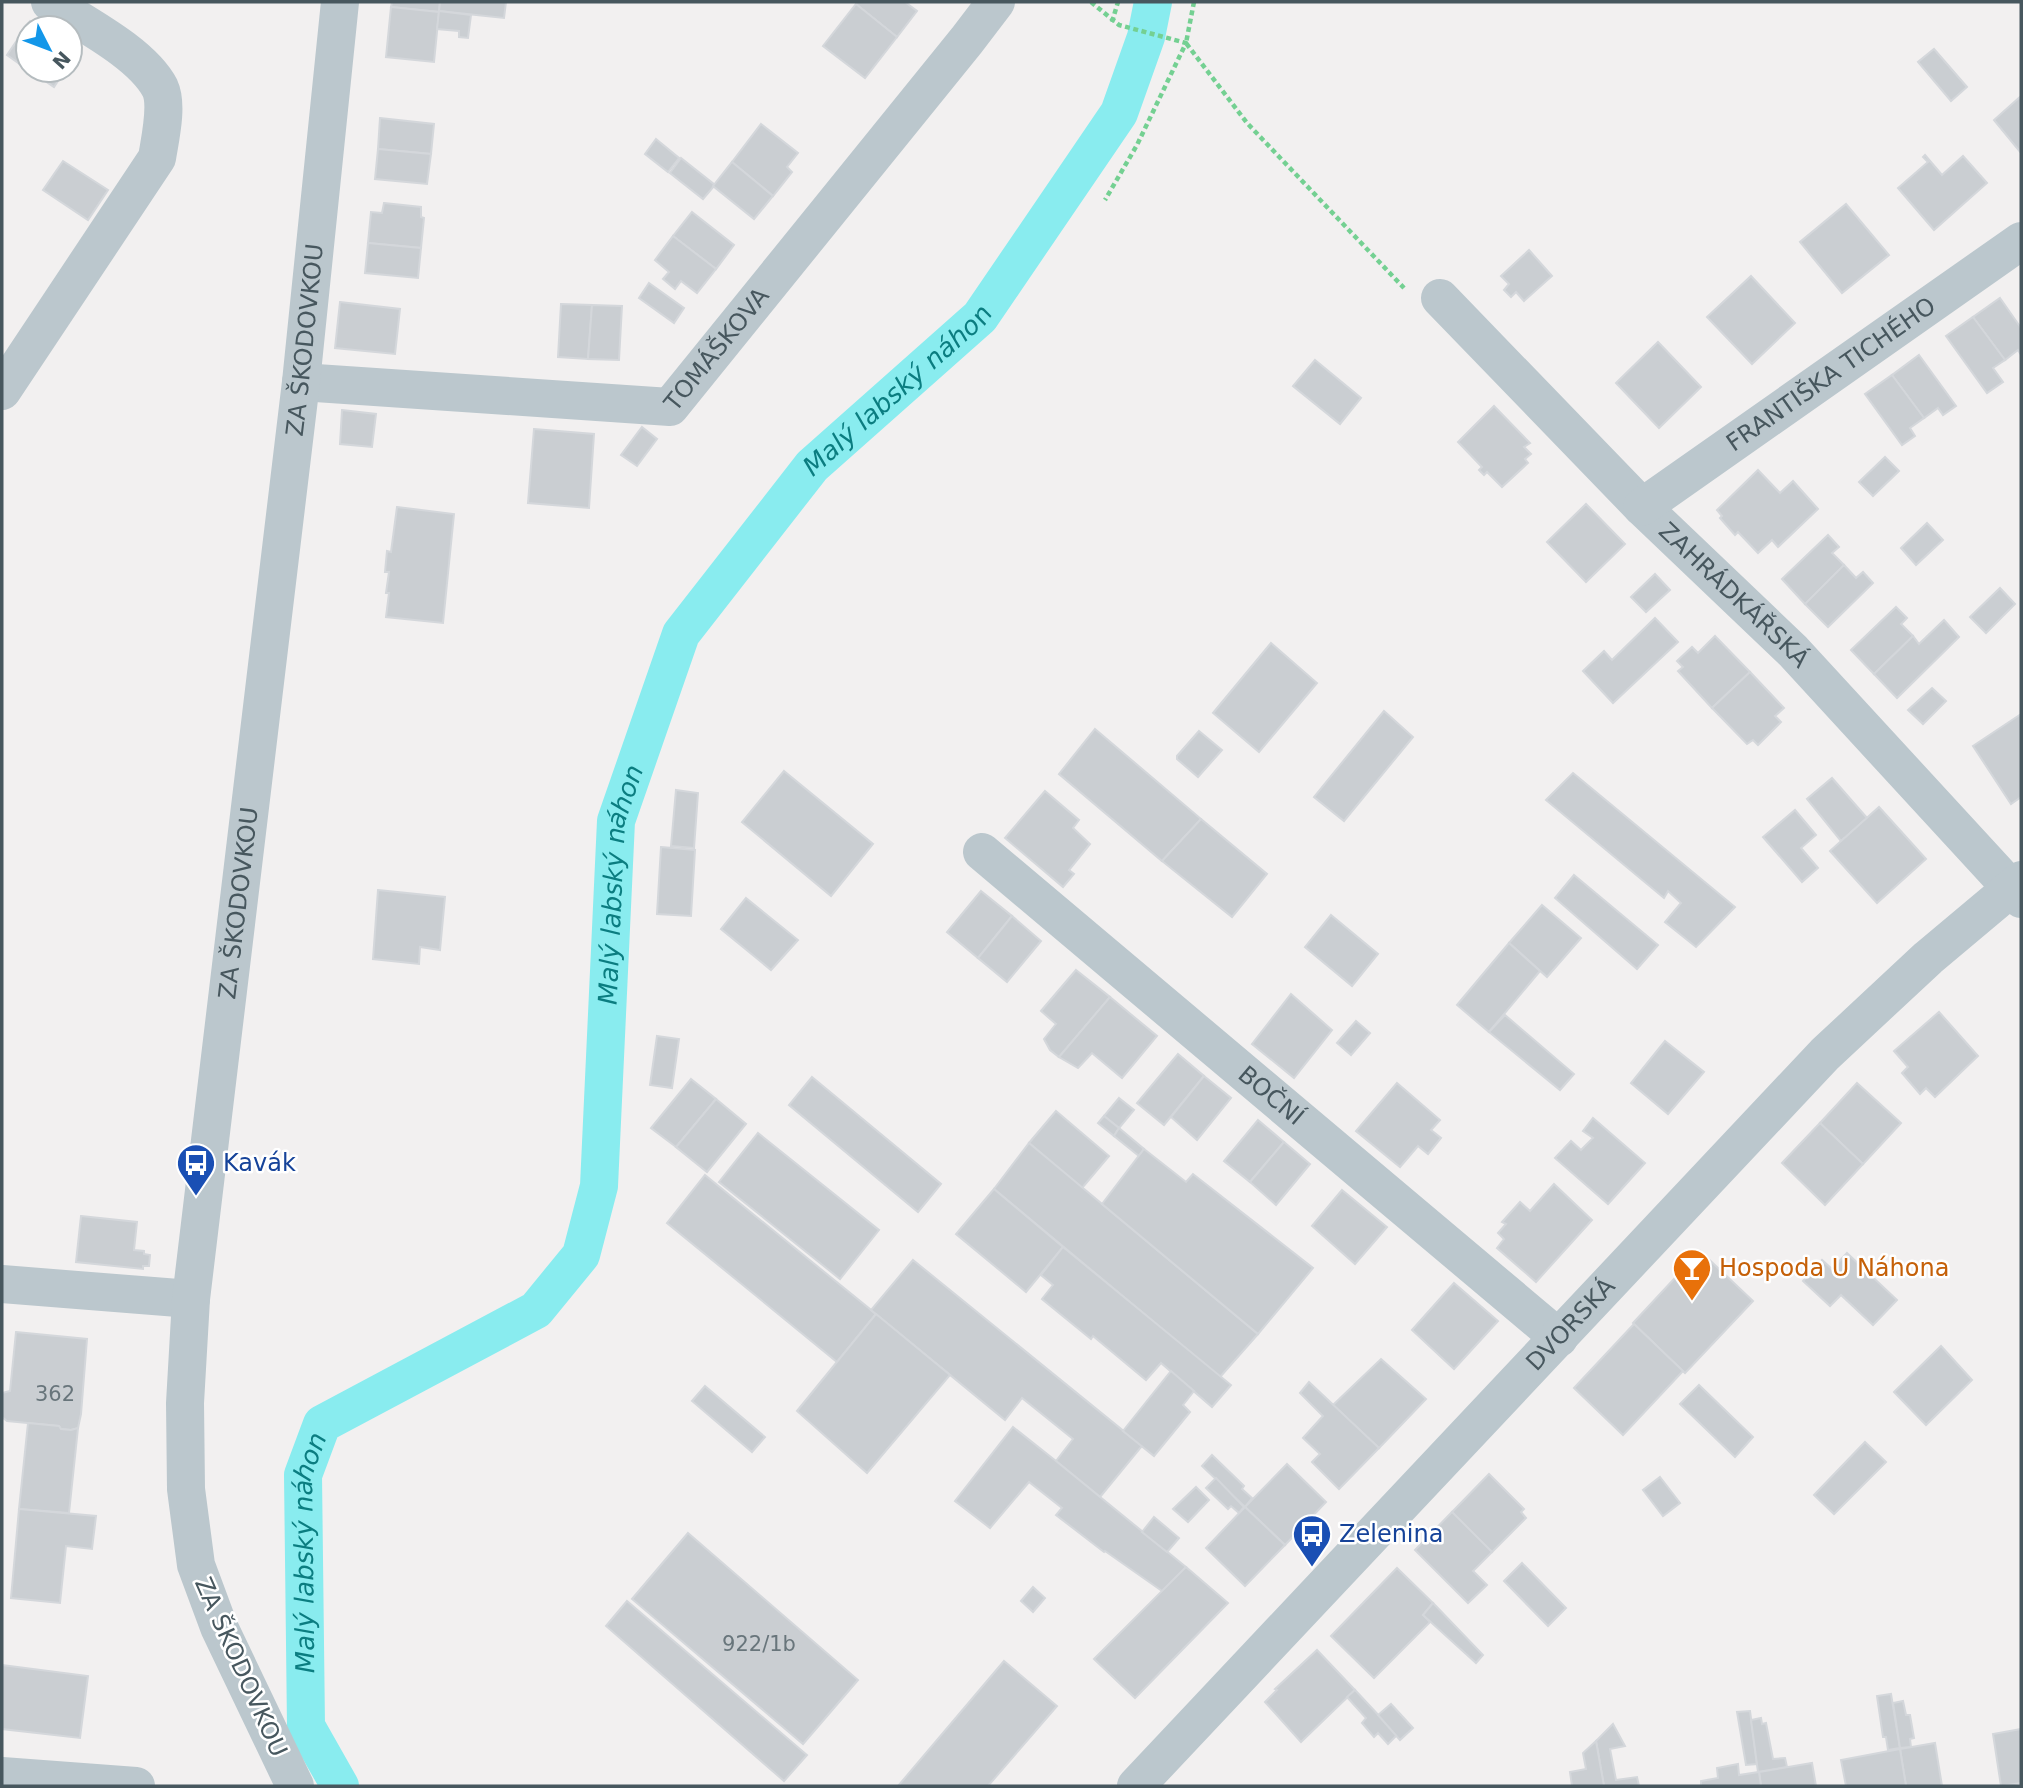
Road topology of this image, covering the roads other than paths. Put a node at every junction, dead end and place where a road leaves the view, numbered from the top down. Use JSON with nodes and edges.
{"nodes":[{"id":1,"x":50,"y":2,"type":"edge"},
{"id":2,"x":340,"y":2,"type":"edge"},
{"id":3,"x":996,"y":2,"type":"edge"},
{"id":4,"x":2021,"y":241,"type":"edge"},
{"id":5,"x":1440,"y":298,"type":"road end"},
{"id":6,"x":301,"y":382,"type":"junction"},
{"id":7,"x":2,"y":391,"type":"edge"},
{"id":8,"x":1643,"y":507,"type":"junction"},
{"id":9,"x":982,"y":852,"type":"dead end"},
{"id":10,"x":2018,"y":888,"type":"edge"},
{"id":11,"x":2,"y":1284,"type":"edge"},
{"id":12,"x":191,"y":1299,"type":"junction"},
{"id":13,"x":1559,"y":1338,"type":"junction"},
{"id":14,"x":2,"y":1776,"type":"edge"},
{"id":15,"x":136,"y":1786,"type":"edge"},
{"id":16,"x":295,"y":1786,"type":"edge"},
{"id":17,"x":1136,"y":1786,"type":"edge"}],
"edges":[{"from":1,"to":7,"type":"street"},
{"from":2,"to":6,"type":"street","name":"ZA ŠKODOVKOU"},
{"from":3,"to":6,"type":"street","name":"TOMÁŠKOVA"},
{"from":4,"to":8,"type":"street","name":"FRANTIŠKA TICHÉHO"},
{"from":5,"to":8,"type":"street","name":"ZAHRÁDKÁŘSKÁ"},
{"from":6,"to":12,"type":"street","name":"ZA ŠKODOVKOU"},
{"from":8,"to":10,"type":"street","name":"ZAHRÁDKÁŘSKÁ"},
{"from":9,"to":13,"type":"street","name":"BOČNÍ"},
{"from":10,"to":13,"type":"street","name":"DVORSKÁ"},
{"from":11,"to":12,"type":"street"},
{"from":12,"to":16,"type":"street","name":"ZA ŠKODOVKOU"},
{"from":13,"to":17,"type":"street","name":"DVORSKÁ"},
{"from":14,"to":15,"type":"street"}]}
